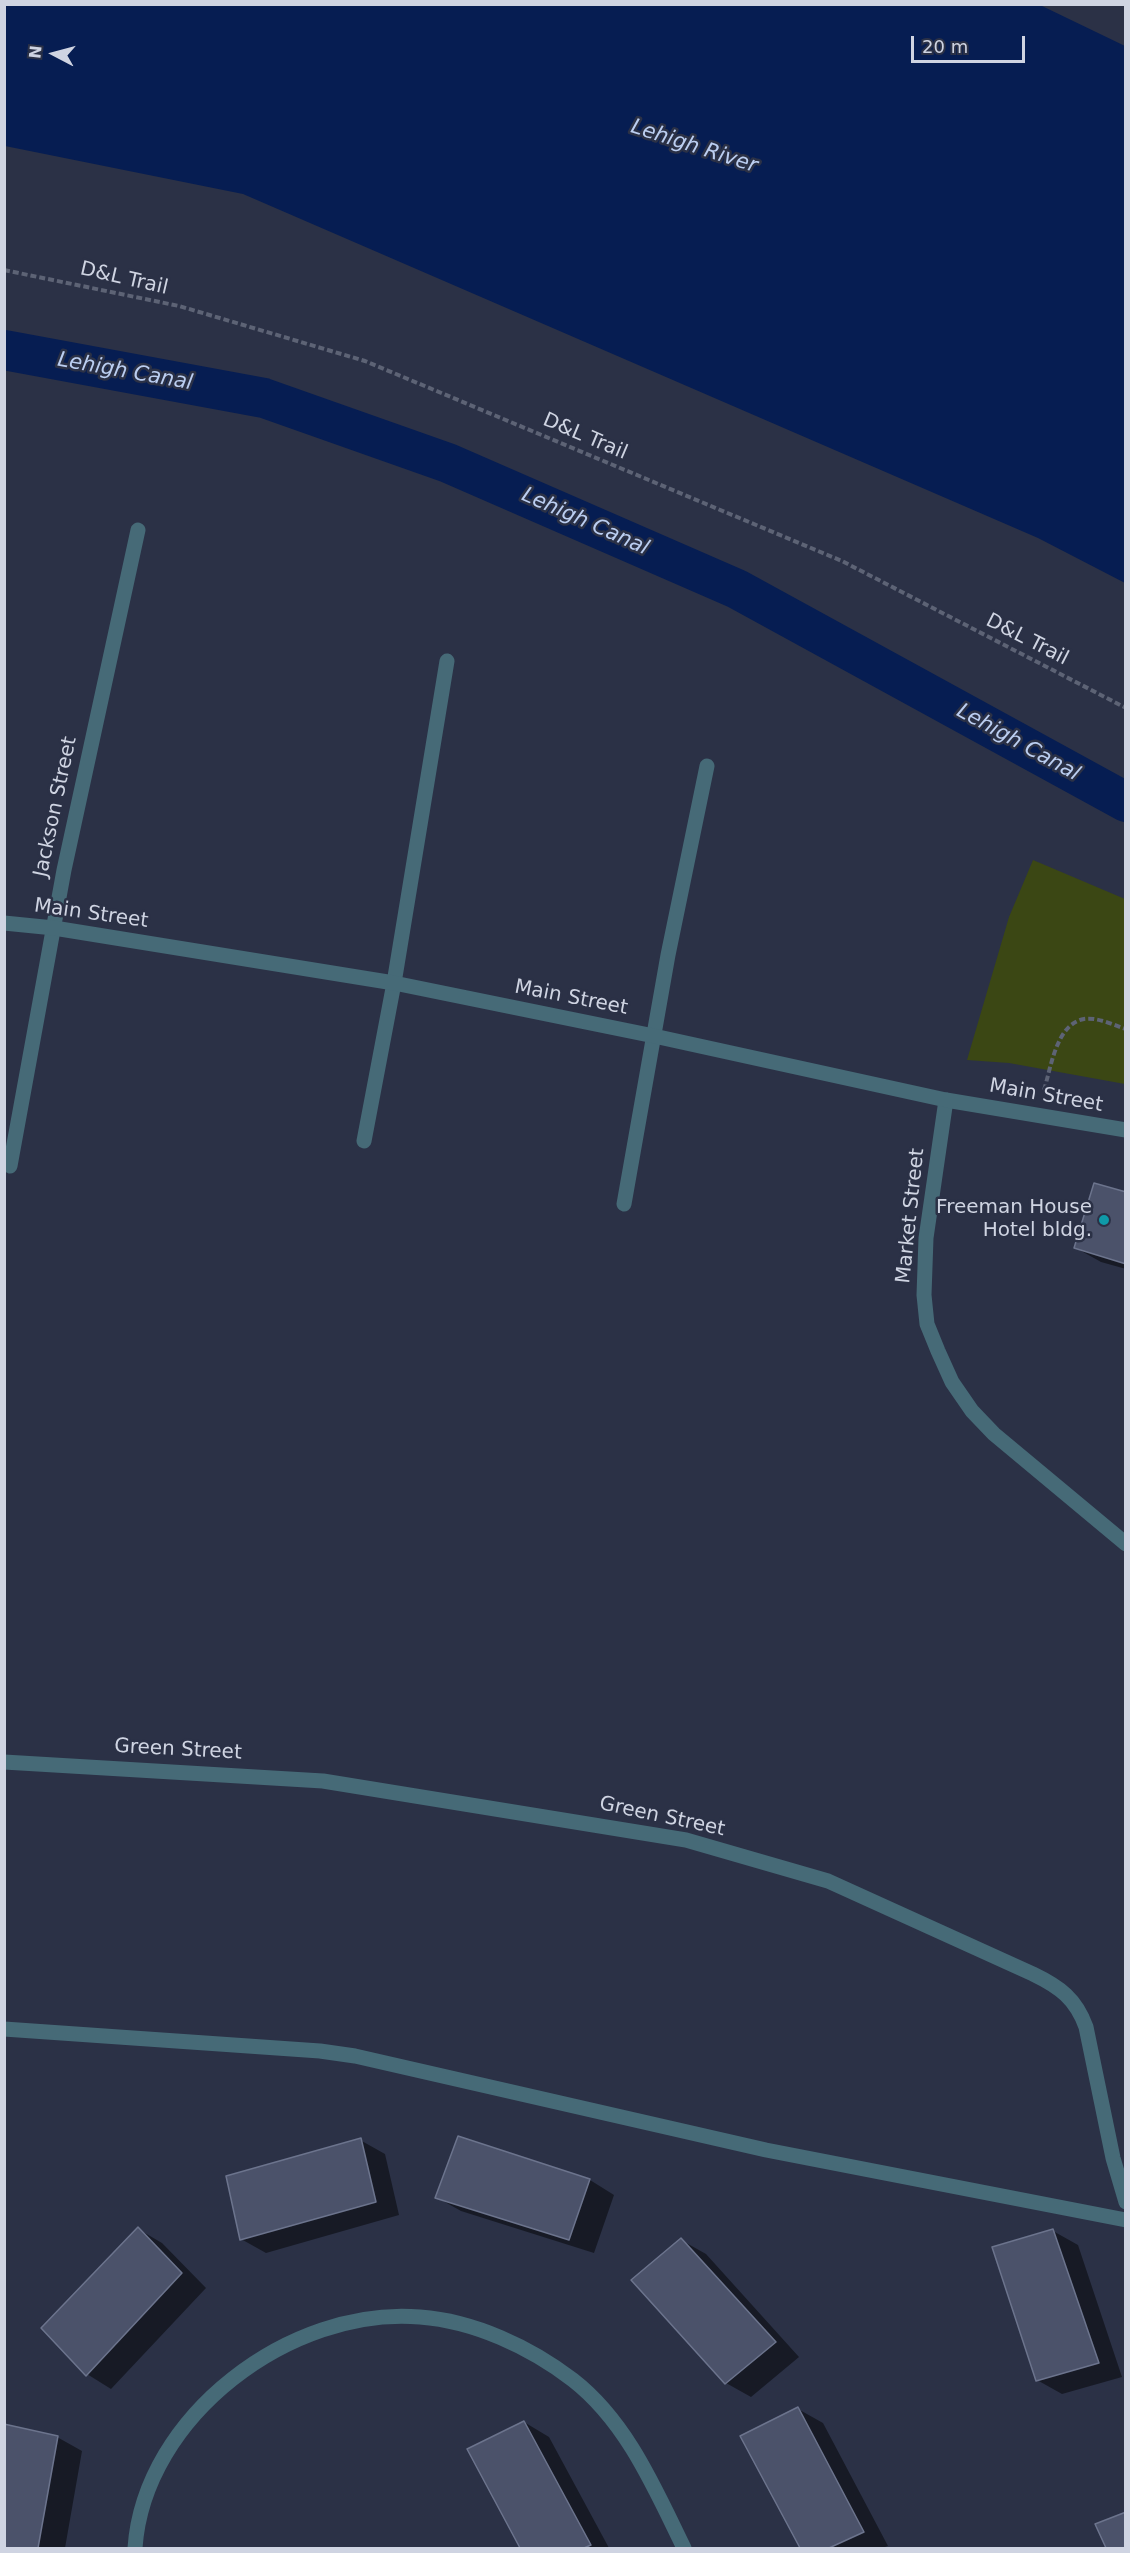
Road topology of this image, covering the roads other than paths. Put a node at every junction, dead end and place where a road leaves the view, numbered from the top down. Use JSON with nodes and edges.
{"nodes":[{"id":1,"x":138,"y":530,"type":"dead end"},
{"id":2,"x":447,"y":661,"type":"dead end"},
{"id":3,"x":707,"y":766,"type":"dead end"},
{"id":4,"x":4,"y":923,"type":"edge"},
{"id":5,"x":54,"y":928,"type":"junction"},
{"id":6,"x":394,"y":983,"type":"junction"},
{"id":7,"x":654,"y":1036,"type":"junction"},
{"id":8,"x":946,"y":1100,"type":"junction"},
{"id":9,"x":1125,"y":1130,"type":"edge"},
{"id":10,"x":364,"y":1141,"type":"dead end"},
{"id":11,"x":10,"y":1166,"type":"dead end"},
{"id":12,"x":624,"y":1204,"type":"dead end"},
{"id":13,"x":1125,"y":1544,"type":"edge"},
{"id":14,"x":4,"y":1762,"type":"edge"},
{"id":15,"x":4,"y":2029,"type":"edge"},
{"id":16,"x":1125,"y":2202,"type":"edge"},
{"id":17,"x":1125,"y":2220,"type":"edge"},
{"id":18,"x":135,"y":2548,"type":"edge"},
{"id":19,"x":684,"y":2548,"type":"edge"}],
"edges":[{"from":1,"to":5,"type":"street","name":"Jackson Street"},
{"from":2,"to":6,"type":"street"},
{"from":3,"to":7,"type":"street"},
{"from":4,"to":5,"type":"street","name":"Main Street"},
{"from":5,"to":6,"type":"street","name":"Main Street"},
{"from":5,"to":11,"type":"street","name":"Jackson Street"},
{"from":6,"to":7,"type":"street","name":"Main Street"},
{"from":6,"to":10,"type":"street"},
{"from":7,"to":8,"type":"street","name":"Main Street"},
{"from":7,"to":12,"type":"street"},
{"from":8,"to":9,"type":"street","name":"Main Street"},
{"from":8,"to":13,"type":"street","name":"Market Street"},
{"from":14,"to":16,"type":"street","name":"Green Street"},
{"from":15,"to":17,"type":"street"},
{"from":18,"to":19,"type":"street"}]}
